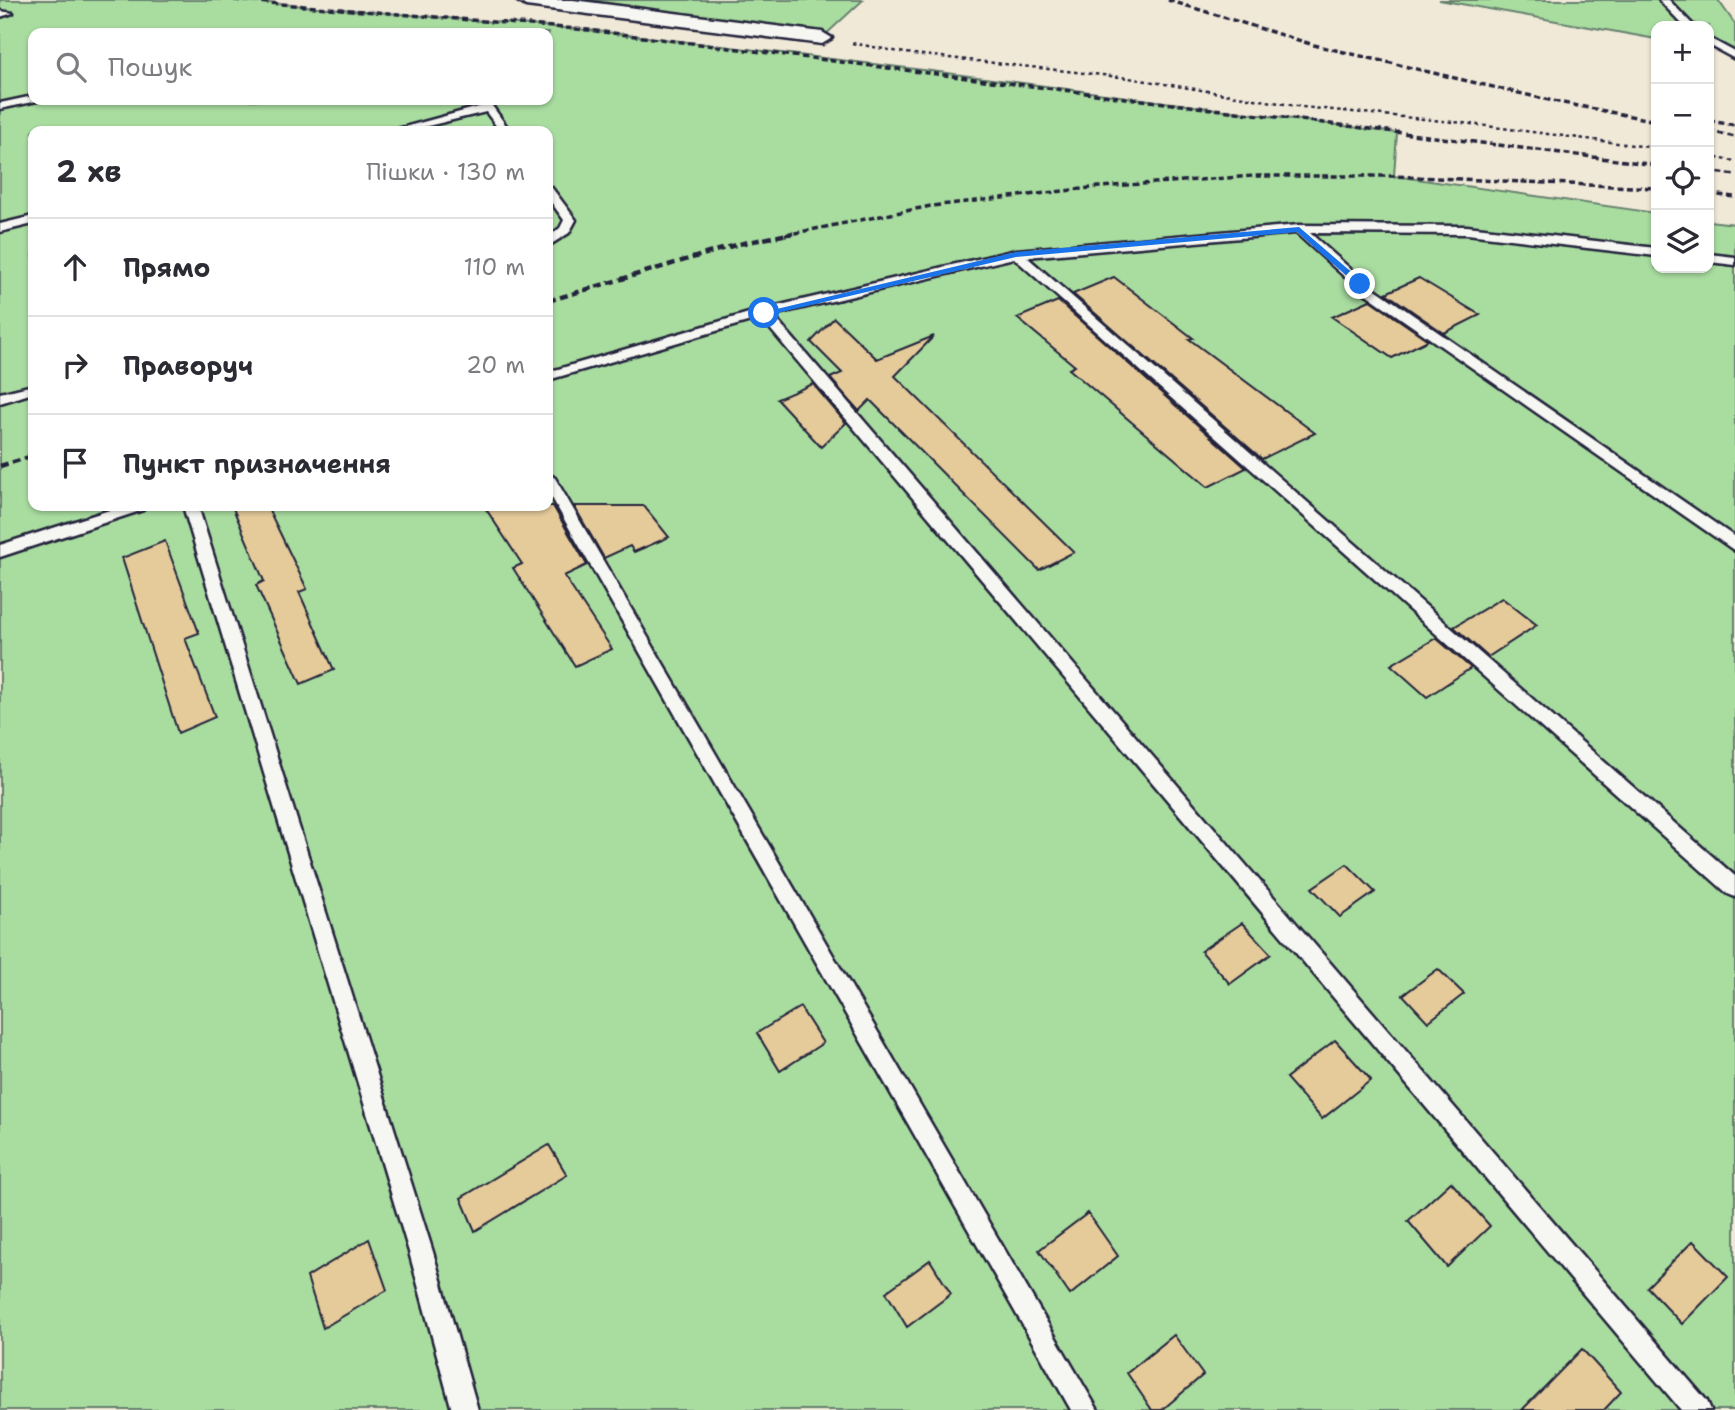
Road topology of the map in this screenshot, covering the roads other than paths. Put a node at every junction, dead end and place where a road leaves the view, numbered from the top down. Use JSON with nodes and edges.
{"nodes":[{"id":1,"x":526,"y":0,"type":"edge"},
{"id":2,"x":1664,"y":0,"type":"edge"},
{"id":3,"x":1684,"y":21,"type":"edge"},
{"id":4,"x":822,"y":38,"type":"road end"},
{"id":5,"x":1714,"y":44,"type":"edge"},
{"id":6,"x":1735,"y":55,"type":"edge"},
{"id":7,"x":28,"y":100,"type":"edge"},
{"id":8,"x":483,"y":105,"type":"edge"},
{"id":9,"x":487,"y":105,"type":"edge"},
{"id":10,"x":0,"y":106,"type":"edge"},
{"id":11,"x":412,"y":126,"type":"edge"},
{"id":12,"x":501,"y":126,"type":"edge"},
{"id":13,"x":553,"y":197,"type":"edge"},
{"id":14,"x":28,"y":221,"type":"edge"},
{"id":15,"x":0,"y":228,"type":"edge"},
{"id":16,"x":1299,"y":229,"type":"junction"},
{"id":17,"x":553,"y":238,"type":"edge"},
{"id":18,"x":1651,"y":251,"type":"edge"},
{"id":19,"x":1016,"y":254,"type":"junction"},
{"id":20,"x":1714,"y":259,"type":"edge"},
{"id":21,"x":1735,"y":261,"type":"edge"},
{"id":22,"x":764,"y":313,"type":"junction"},
{"id":23,"x":553,"y":375,"type":"edge"},
{"id":24,"x":28,"y":390,"type":"edge"},
{"id":25,"x":0,"y":398,"type":"edge"},
{"id":26,"x":553,"y":487,"type":"edge"},
{"id":27,"x":123,"y":511,"type":"edge"},
{"id":28,"x":192,"y":511,"type":"edge"},
{"id":29,"x":1735,"y":545,"type":"edge"},
{"id":30,"x":0,"y":551,"type":"edge"},
{"id":31,"x":1735,"y":888,"type":"edge"},
{"id":32,"x":465,"y":1410,"type":"edge"},
{"id":33,"x":1085,"y":1410,"type":"edge"},
{"id":34,"x":1698,"y":1410,"type":"edge"}],
"edges":[{"from":1,"to":4,"type":"street"},
{"from":2,"to":3,"type":"lane"},
{"from":5,"to":6,"type":"lane"},
{"from":7,"to":10,"type":"lane"},
{"from":8,"to":11,"type":"lane"},
{"from":9,"to":12,"type":"lane"},
{"from":13,"to":17,"type":"lane"},
{"from":14,"to":15,"type":"lane"},
{"from":16,"to":18,"type":"lane"},
{"from":16,"to":19,"type":"lane"},
{"from":16,"to":29,"type":"lane"},
{"from":19,"to":22,"type":"lane"},
{"from":19,"to":31,"type":"lane"},
{"from":20,"to":21,"type":"lane"},
{"from":22,"to":23,"type":"lane"},
{"from":22,"to":34,"type":"lane"},
{"from":24,"to":25,"type":"lane"},
{"from":26,"to":33,"type":"lane"},
{"from":27,"to":30,"type":"lane"},
{"from":28,"to":32,"type":"lane"}]}
